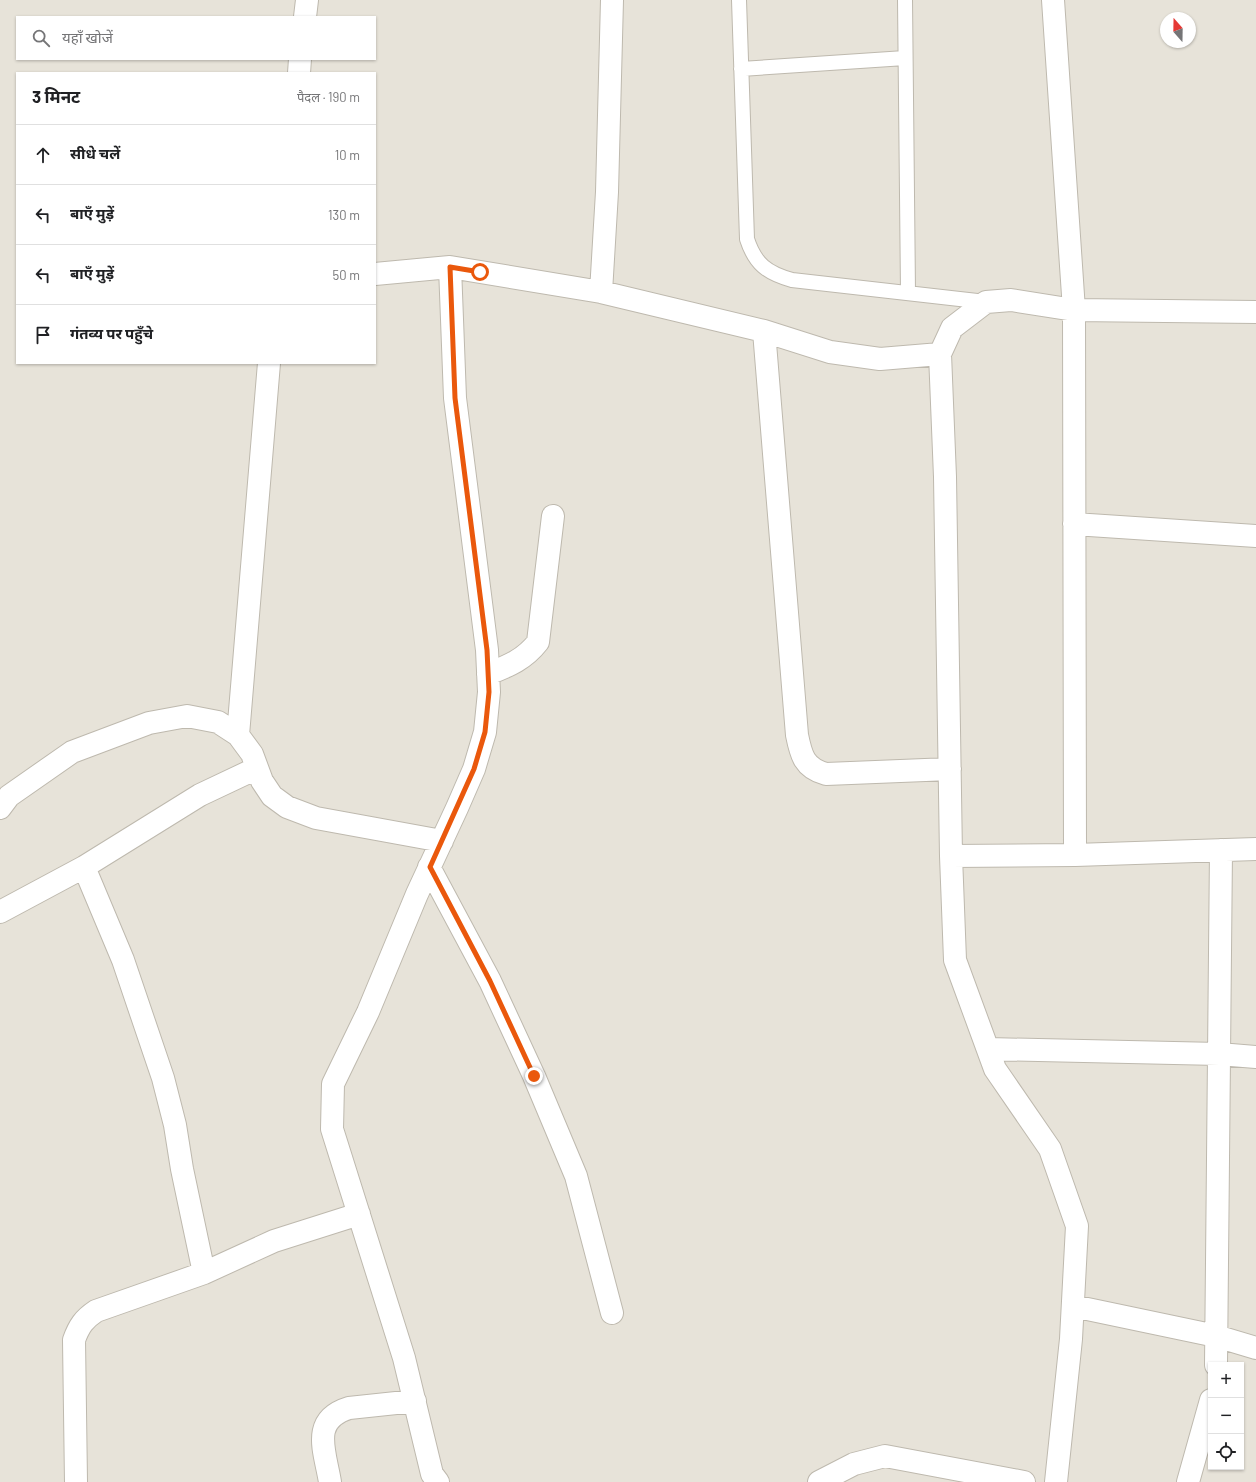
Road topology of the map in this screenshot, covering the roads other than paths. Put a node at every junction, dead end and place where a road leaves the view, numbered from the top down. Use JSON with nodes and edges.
{"nodes":[{"id":1,"x":307,"y":0,"type":"edge"},
{"id":2,"x":612,"y":0,"type":"edge"},
{"id":3,"x":739,"y":0,"type":"edge"},
{"id":4,"x":905,"y":0,"type":"edge"},
{"id":5,"x":1054,"y":0,"type":"edge"},
{"id":6,"x":305,"y":16,"type":"edge"},
{"id":7,"x":905,"y":58,"type":"junction"},
{"id":8,"x":300,"y":60,"type":"edge"},
{"id":9,"x":741,"y":69,"type":"junction"},
{"id":10,"x":299,"y":72,"type":"edge"},
{"id":11,"x":450,"y":267,"type":"junction"},
{"id":12,"x":376,"y":274,"type":"edge"},
{"id":13,"x":601,"y":292,"type":"junction"},
{"id":14,"x":908,"y":292,"type":"junction"},
{"id":15,"x":986,"y":302,"type":"junction"},
{"id":16,"x":1074,"y":310,"type":"junction"},
{"id":17,"x":1256,"y":312,"type":"edge"},
{"id":18,"x":764,"y":331,"type":"junction"},
{"id":19,"x":940,"y":354,"type":"junction"},
{"id":20,"x":269,"y":364,"type":"edge"},
{"id":21,"x":553,"y":516,"type":"dead end"},
{"id":22,"x":1074,"y":524,"type":"junction"},
{"id":23,"x":1256,"y":536,"type":"edge"},
{"id":24,"x":488,"y":674,"type":"junction"},
{"id":25,"x":238,"y":735,"type":"junction"},
{"id":26,"x":257,"y":768,"type":"junction"},
{"id":27,"x":950,"y":769,"type":"junction"},
{"id":28,"x":0,"y":808,"type":"edge"},
{"id":29,"x":442,"y":841,"type":"junction"},
{"id":30,"x":1256,"y":849,"type":"edge"},
{"id":31,"x":1221,"y":850,"type":"junction"},
{"id":32,"x":1075,"y":855,"type":"junction"},
{"id":33,"x":951,"y":856,"type":"junction"},
{"id":34,"x":84,"y":867,"type":"junction"},
{"id":35,"x":430,"y":867,"type":"junction"},
{"id":36,"x":0,"y":912,"type":"edge"},
{"id":37,"x":988,"y":1049,"type":"junction"},
{"id":38,"x":1219,"y":1054,"type":"junction"},
{"id":39,"x":1256,"y":1057,"type":"edge"},
{"id":40,"x":359,"y":1214,"type":"junction"},
{"id":41,"x":204,"y":1273,"type":"junction"},
{"id":42,"x":1073,"y":1306,"type":"junction"},
{"id":43,"x":612,"y":1313,"type":"dead end"},
{"id":44,"x":1216,"y":1336,"type":"junction"},
{"id":45,"x":1256,"y":1348,"type":"edge"},
{"id":46,"x":1216,"y":1362,"type":"edge"},
{"id":47,"x":415,"y":1402,"type":"junction"},
{"id":48,"x":1208,"y":1411,"type":"edge"},
{"id":49,"x":76,"y":1482,"type":"edge"},
{"id":50,"x":330,"y":1482,"type":"edge"},
{"id":51,"x":438,"y":1482,"type":"edge"},
{"id":52,"x":819,"y":1482,"type":"edge"},
{"id":53,"x":1024,"y":1482,"type":"edge"},
{"id":54,"x":1056,"y":1482,"type":"edge"},
{"id":55,"x":1188,"y":1482,"type":"edge"}],
"edges":[{"from":1,"to":6,"type":"street"},
{"from":2,"to":13,"type":"street"},
{"from":3,"to":9,"type":"lane"},
{"from":4,"to":7,"type":"lane"},
{"from":5,"to":16,"type":"street"},
{"from":7,"to":9,"type":"lane"},
{"from":7,"to":14,"type":"lane"},
{"from":8,"to":10,"type":"street"},
{"from":9,"to":14,"type":"lane"},
{"from":11,"to":12,"type":"street"},
{"from":11,"to":13,"type":"street"},
{"from":11,"to":24,"type":"street"},
{"from":13,"to":18,"type":"street"},
{"from":14,"to":15,"type":"lane"},
{"from":15,"to":16,"type":"street"},
{"from":15,"to":19,"type":"street"},
{"from":16,"to":17,"type":"street"},
{"from":16,"to":22,"type":"street"},
{"from":18,"to":19,"type":"street"},
{"from":18,"to":27,"type":"street"},
{"from":19,"to":27,"type":"street"},
{"from":20,"to":25,"type":"street"},
{"from":21,"to":24,"type":"street"},
{"from":22,"to":23,"type":"street"},
{"from":22,"to":32,"type":"street"},
{"from":24,"to":29,"type":"street"},
{"from":25,"to":26,"type":"street"},
{"from":25,"to":28,"type":"street"},
{"from":26,"to":29,"type":"street"},
{"from":26,"to":34,"type":"street"},
{"from":27,"to":33,"type":"street"},
{"from":29,"to":35,"type":"street"},
{"from":30,"to":31,"type":"street"},
{"from":31,"to":32,"type":"street"},
{"from":31,"to":38,"type":"street"},
{"from":32,"to":33,"type":"street"},
{"from":33,"to":37,"type":"street"},
{"from":34,"to":36,"type":"street"},
{"from":34,"to":41,"type":"street"},
{"from":35,"to":40,"type":"street"},
{"from":35,"to":43,"type":"street"},
{"from":37,"to":38,"type":"street"},
{"from":37,"to":42,"type":"street"},
{"from":38,"to":39,"type":"street"},
{"from":38,"to":44,"type":"street"},
{"from":40,"to":41,"type":"street"},
{"from":40,"to":47,"type":"street"},
{"from":41,"to":49,"type":"street"},
{"from":42,"to":44,"type":"street"},
{"from":42,"to":54,"type":"street"},
{"from":44,"to":45,"type":"street"},
{"from":44,"to":46,"type":"street"},
{"from":47,"to":50,"type":"street"},
{"from":47,"to":51,"type":"street"},
{"from":48,"to":55,"type":"street"},
{"from":52,"to":53,"type":"street"}]}
